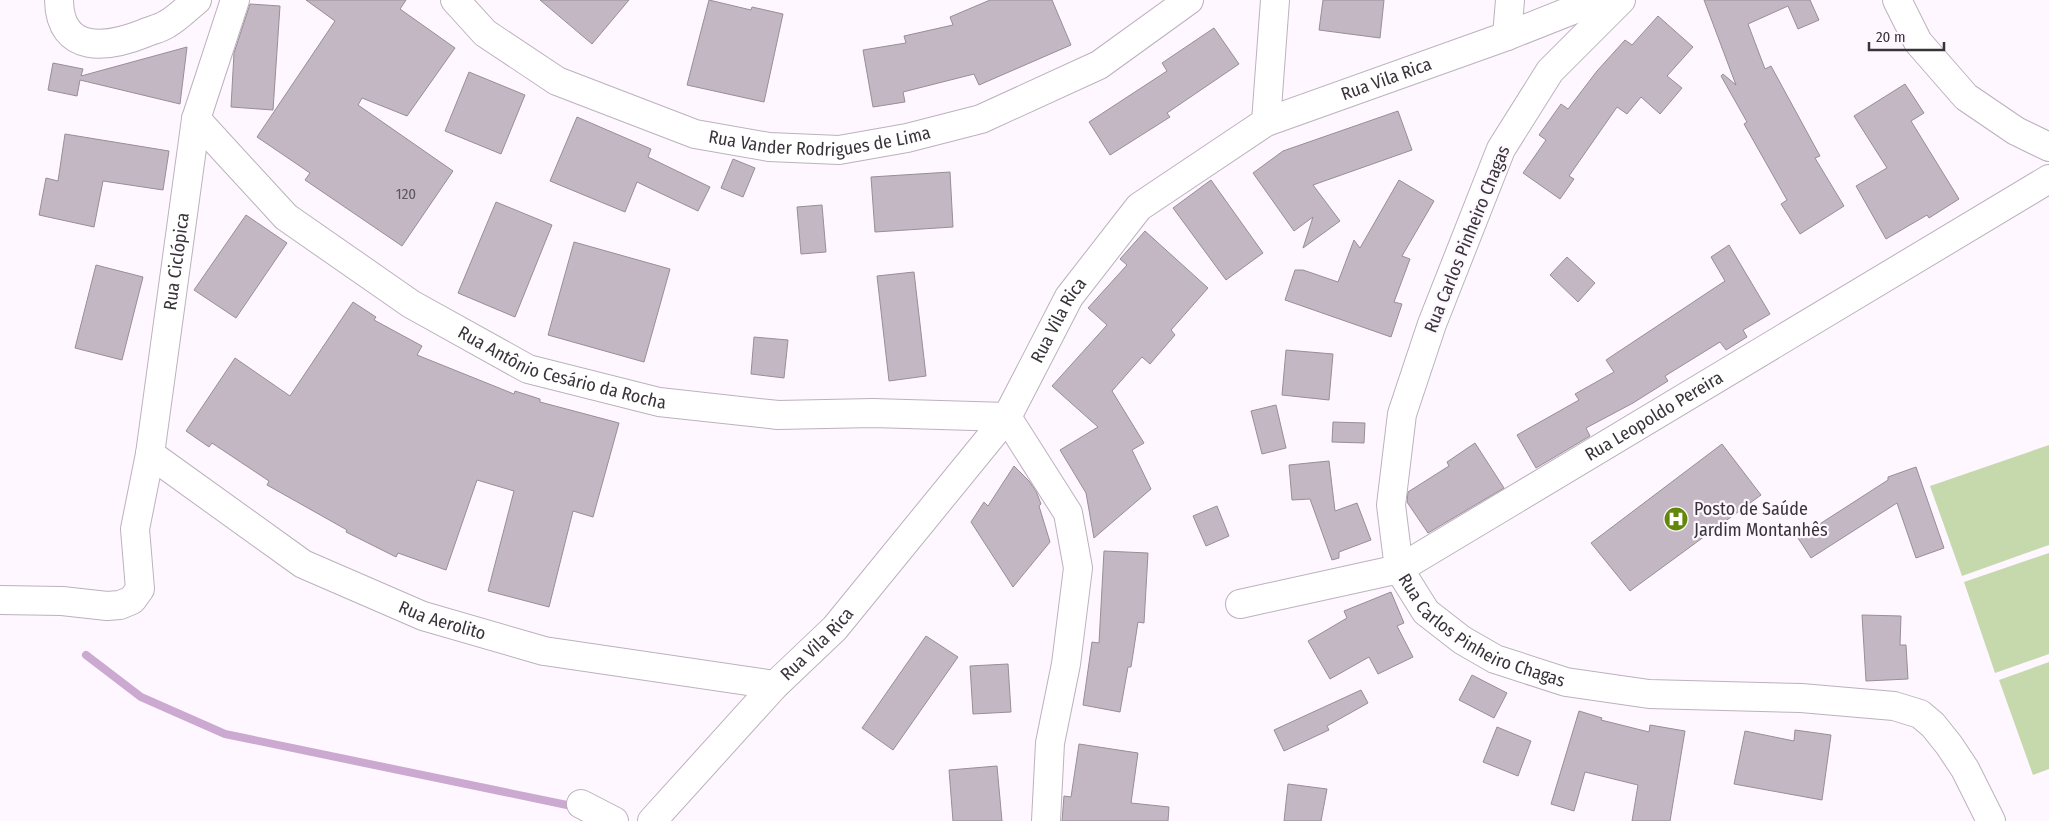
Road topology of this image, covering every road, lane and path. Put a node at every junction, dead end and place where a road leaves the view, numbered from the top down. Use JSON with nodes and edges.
{"nodes":[{"id":1,"x":59,"y":0,"type":"edge"},
{"id":2,"x":197,"y":0,"type":"edge"},
{"id":3,"x":235,"y":0,"type":"edge"},
{"id":4,"x":455,"y":0,"type":"edge"},
{"id":5,"x":1190,"y":0,"type":"edge"},
{"id":6,"x":1275,"y":0,"type":"edge"},
{"id":7,"x":1510,"y":0,"type":"edge"},
{"id":8,"x":1598,"y":0,"type":"edge"},
{"id":9,"x":1621,"y":0,"type":"edge"},
{"id":10,"x":1897,"y":0,"type":"edge"},
{"id":11,"x":1507,"y":36,"type":"junction"},
{"id":12,"x":196,"y":119,"type":"junction"},
{"id":13,"x":1266,"y":122,"type":"junction"},
{"id":14,"x":2049,"y":147,"type":"edge"},
{"id":15,"x":2049,"y":179,"type":"edge"},
{"id":16,"x":1007,"y":417,"type":"junction"},
{"id":17,"x":150,"y":454,"type":"junction"},
{"id":18,"x":1399,"y":570,"type":"junction"},
{"id":19,"x":0,"y":600,"type":"edge"},
{"id":20,"x":1240,"y":604,"type":"dead end"},
{"id":21,"x":775,"y":685,"type":"junction"},
{"id":22,"x":581,"y":804,"type":"dead end"},
{"id":23,"x":614,"y":821,"type":"edge"},
{"id":24,"x":652,"y":821,"type":"edge"},
{"id":25,"x":1046,"y":821,"type":"edge"},
{"id":26,"x":1991,"y":821,"type":"edge"}],
"edges":[{"from":1,"to":2,"type":"street"},
{"from":3,"to":12,"type":"street","name":"Rua Ciclópica"},
{"from":4,"to":5,"type":"street","name":"Rua Vander Rodrigues de Lima"},
{"from":6,"to":13,"type":"street"},
{"from":7,"to":11,"type":"street"},
{"from":8,"to":11,"type":"street","name":"Rua Vila Rica"},
{"from":9,"to":18,"type":"street","name":"Rua Carlos Pinheiro Chagas"},
{"from":10,"to":14,"type":"street"},
{"from":11,"to":13,"type":"street","name":"Rua Vila Rica"},
{"from":12,"to":16,"type":"street","name":"Rua Antônio Cesário da Rocha"},
{"from":12,"to":17,"type":"street","name":"Rua Ciclópica"},
{"from":13,"to":16,"type":"street","name":"Rua Vila Rica"},
{"from":15,"to":18,"type":"street","name":"Rua Leopoldo Pereira"},
{"from":16,"to":21,"type":"street","name":"Rua Vila Rica"},
{"from":16,"to":25,"type":"street"},
{"from":17,"to":19,"type":"street","name":"Rua Ciclópica"},
{"from":17,"to":21,"type":"street","name":"Rua Aerolito"},
{"from":18,"to":20,"type":"street","name":"Rua Leopoldo Pereira"},
{"from":18,"to":26,"type":"street","name":"Rua Carlos Pinheiro Chagas"},
{"from":21,"to":24,"type":"street","name":"Rua Vila Rica"},
{"from":22,"to":23,"type":"street"}]}
